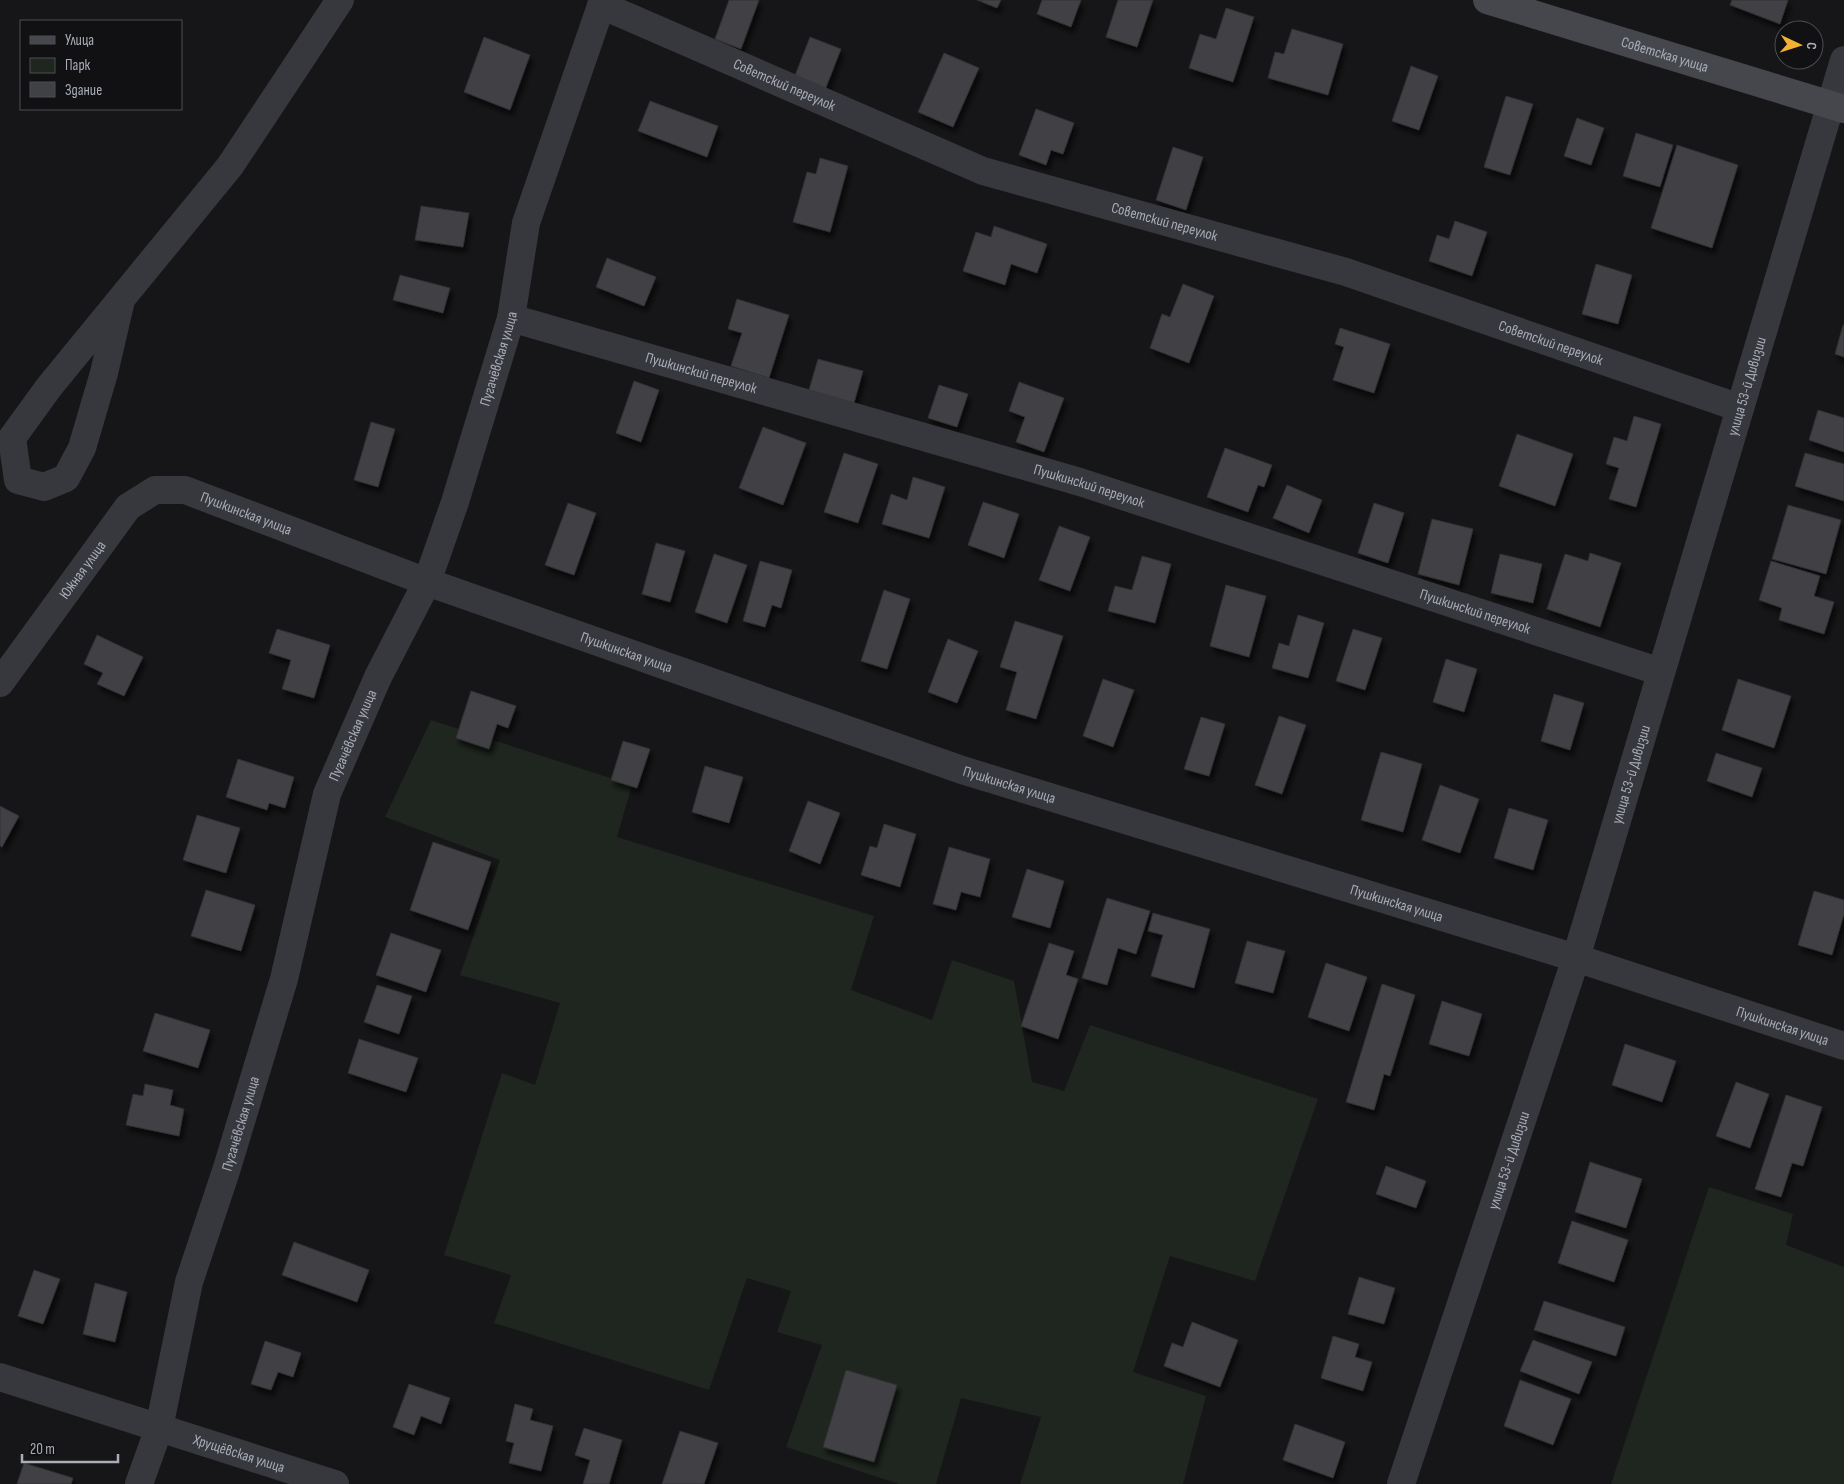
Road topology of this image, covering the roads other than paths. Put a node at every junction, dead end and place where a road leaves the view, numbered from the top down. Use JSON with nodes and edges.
{"nodes":[{"id":1,"x":340,"y":0,"type":"edge"},
{"id":2,"x":1488,"y":0,"type":"edge"},
{"id":3,"x":602,"y":2,"type":"edge"},
{"id":4,"x":1844,"y":60,"type":"edge"},
{"id":5,"x":1837,"y":107,"type":"edge"},
{"id":6,"x":121,"y":300,"type":"junction"},
{"id":7,"x":511,"y":318,"type":"junction"},
{"id":8,"x":1740,"y":408,"type":"junction"},
{"id":9,"x":185,"y":490,"type":"joint"},
{"id":10,"x":427,"y":582,"type":"junction"},
{"id":11,"x":1662,"y":672,"type":"junction"},
{"id":12,"x":0,"y":684,"type":"edge"},
{"id":13,"x":1576,"y":958,"type":"junction"},
{"id":14,"x":1844,"y":1046,"type":"edge"},
{"id":15,"x":0,"y":1378,"type":"edge"},
{"id":16,"x":159,"y":1428,"type":"junction"},
{"id":17,"x":139,"y":1484,"type":"edge"},
{"id":18,"x":335,"y":1484,"type":"edge"},
{"id":19,"x":1401,"y":1484,"type":"edge"}],
"edges":[{"from":1,"to":6,"type":"street"},
{"from":2,"to":5,"type":"main road","name":"Советская улица"},
{"from":3,"to":7,"type":"street","name":"Пугачёвская улица"},
{"from":3,"to":8,"type":"street","name":"Советский переулок"},
{"from":4,"to":5,"type":"street","name":"улица 53-й Дивизии"},
{"from":5,"to":8,"type":"street","name":"улица 53-й Дивизии"},
{"from":6,"to":6,"type":"street"},
{"from":7,"to":10,"type":"street","name":"Пугачёвская улица"},
{"from":7,"to":11,"type":"street","name":"Пушкинский переулок"},
{"from":8,"to":11,"type":"street","name":"улица 53-й Дивизии"},
{"from":9,"to":10,"type":"street","name":"Пушкинская улица"},
{"from":9,"to":12,"type":"street","name":"Южная улица"},
{"from":10,"to":13,"type":"street","name":"Пушкинская улица"},
{"from":10,"to":16,"type":"street","name":"Пугачёвская улица"},
{"from":11,"to":13,"type":"street","name":"улица 53-й Дивизии"},
{"from":13,"to":14,"type":"street","name":"Пушкинская улица"},
{"from":13,"to":19,"type":"street","name":"улица 53-й Дивизии"},
{"from":15,"to":16,"type":"street","name":"Хрущёвская улица"},
{"from":16,"to":17,"type":"street","name":"Пугачёвская улица"},
{"from":16,"to":18,"type":"street","name":"Хрущёвская улица"}]}
